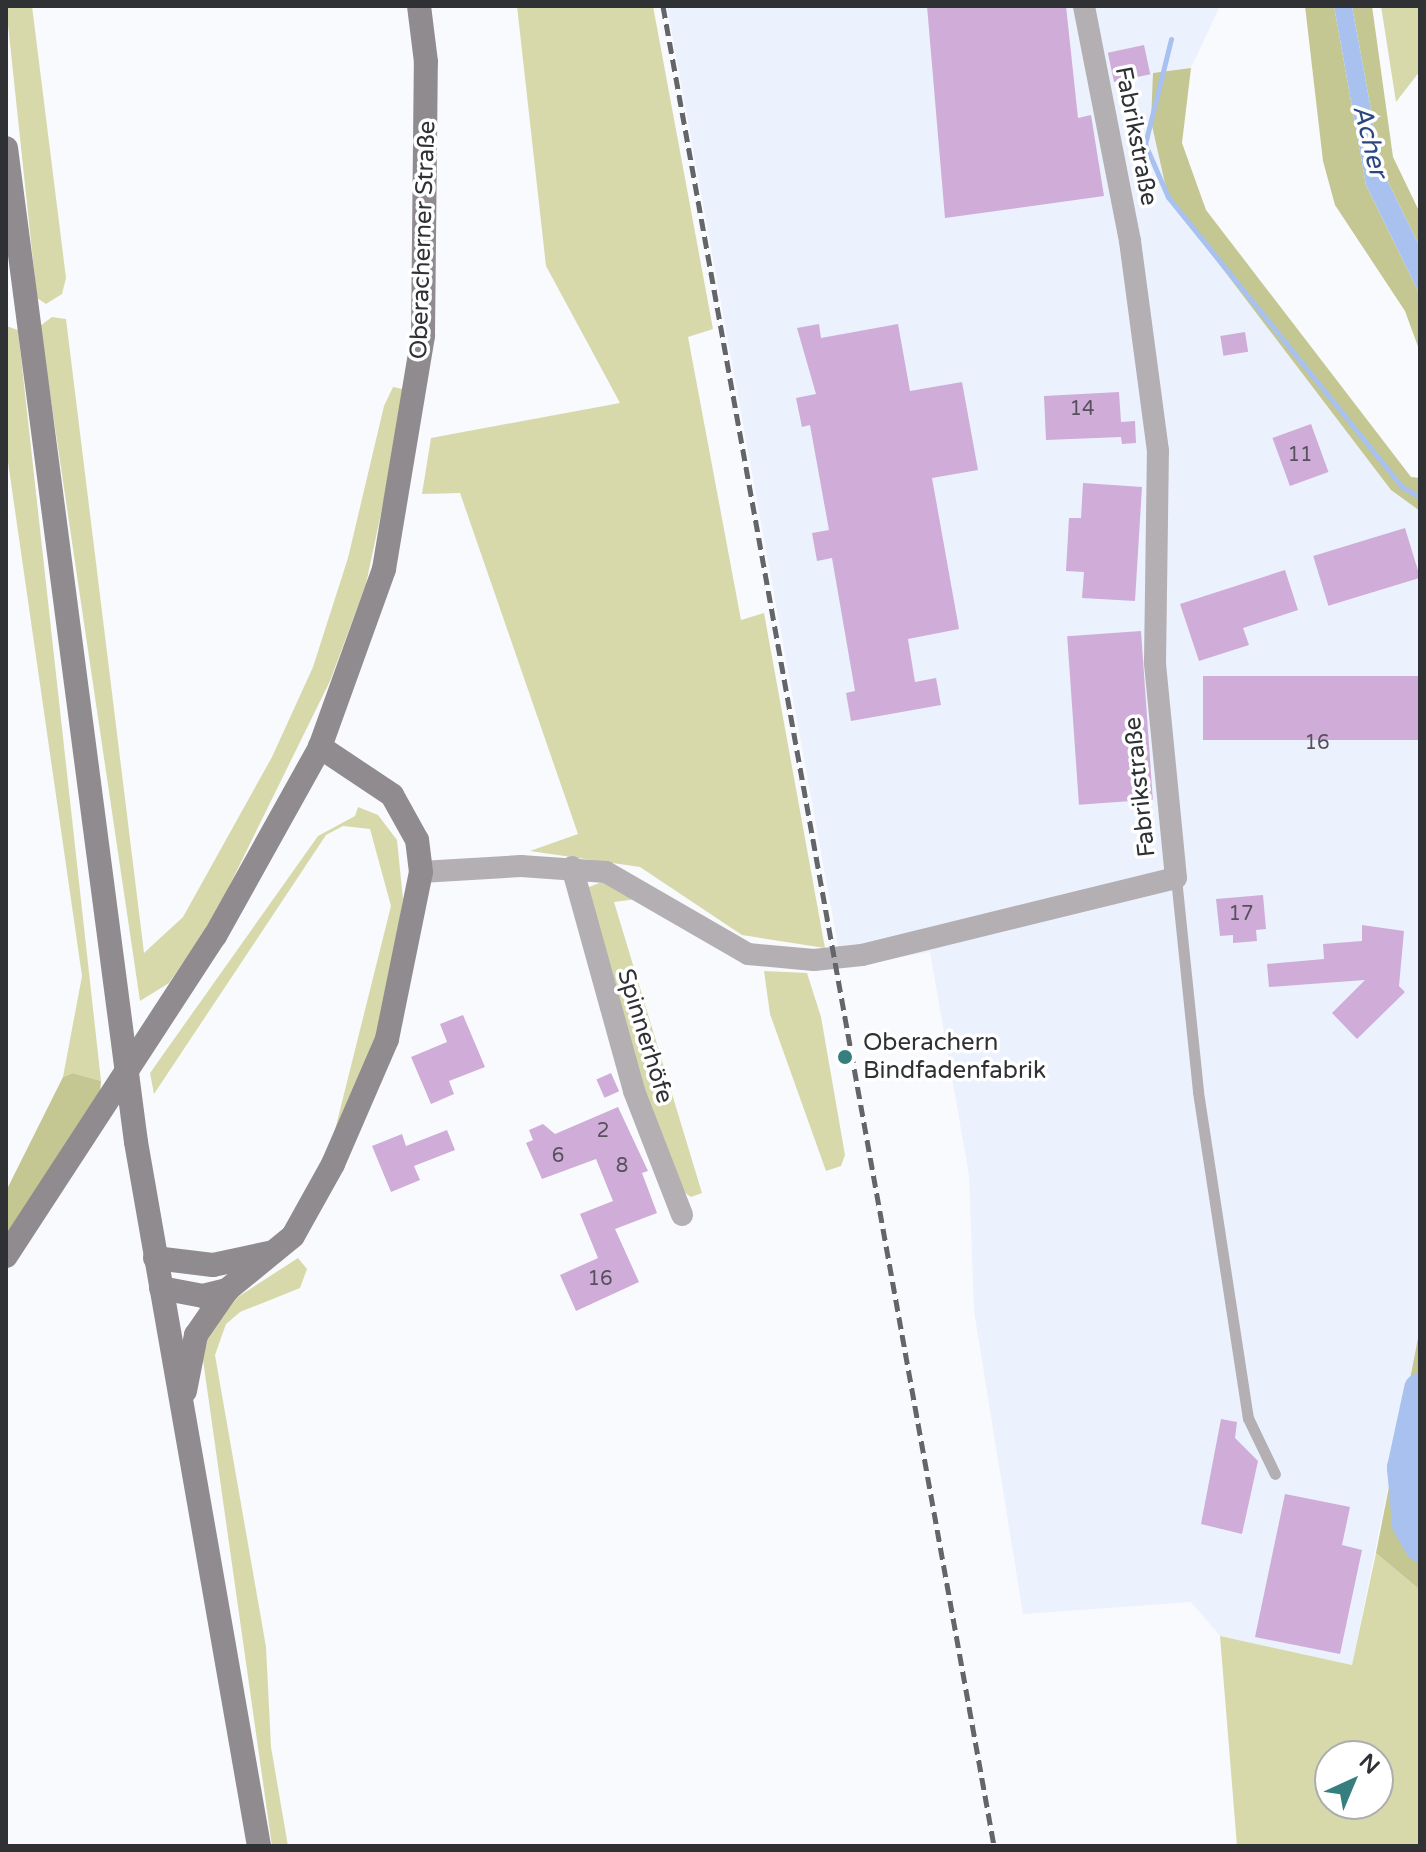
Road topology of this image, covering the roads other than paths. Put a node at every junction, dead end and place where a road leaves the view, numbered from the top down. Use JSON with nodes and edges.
{"nodes":[{"id":1,"x":419,"y":6,"type":"edge"},
{"id":2,"x":1084,"y":6,"type":"edge"},
{"id":3,"x":6,"y":148,"type":"edge"},
{"id":4,"x":320,"y":747,"type":"junction"},
{"id":5,"x":572,"y":867,"type":"junction"},
{"id":6,"x":421,"y":872,"type":"junction"},
{"id":7,"x":1176,"y":878,"type":"junction"},
{"id":8,"x":682,"y":1215,"type":"dead end"},
{"id":9,"x":273,"y":1252,"type":"junction"},
{"id":10,"x":6,"y":1256,"type":"edge"},
{"id":11,"x":155,"y":1258,"type":"junction"},
{"id":12,"x":161,"y":1288,"type":"junction"},
{"id":13,"x":227,"y":1290,"type":"junction"},
{"id":14,"x":182,"y":1406,"type":"junction"},
{"id":15,"x":1275,"y":1474,"type":"dead end"},
{"id":16,"x":259,"y":1846,"type":"edge"}],
"edges":[{"from":1,"to":4,"type":"main road","name":"Oberacherner Straße"},
{"from":2,"to":7,"type":"street","name":"Fabrikstraße"},
{"from":3,"to":11,"type":"main road"},
{"from":4,"to":6,"type":"main road"},
{"from":4,"to":10,"type":"main road","name":"Oberacherner Straße"},
{"from":5,"to":6,"type":"street","name":"Fabrikstraße"},
{"from":5,"to":7,"type":"street","name":"Fabrikstraße"},
{"from":5,"to":8,"type":"street","name":"Spinnerhöfe"},
{"from":6,"to":9,"type":"main road"},
{"from":7,"to":15,"type":"lane"},
{"from":9,"to":11,"type":"main road"},
{"from":9,"to":13,"type":"main road"},
{"from":11,"to":12,"type":"main road"},
{"from":12,"to":13,"type":"main road"},
{"from":12,"to":14,"type":"main road"},
{"from":13,"to":14,"type":"main road"},
{"from":14,"to":16,"type":"main road"}]}
